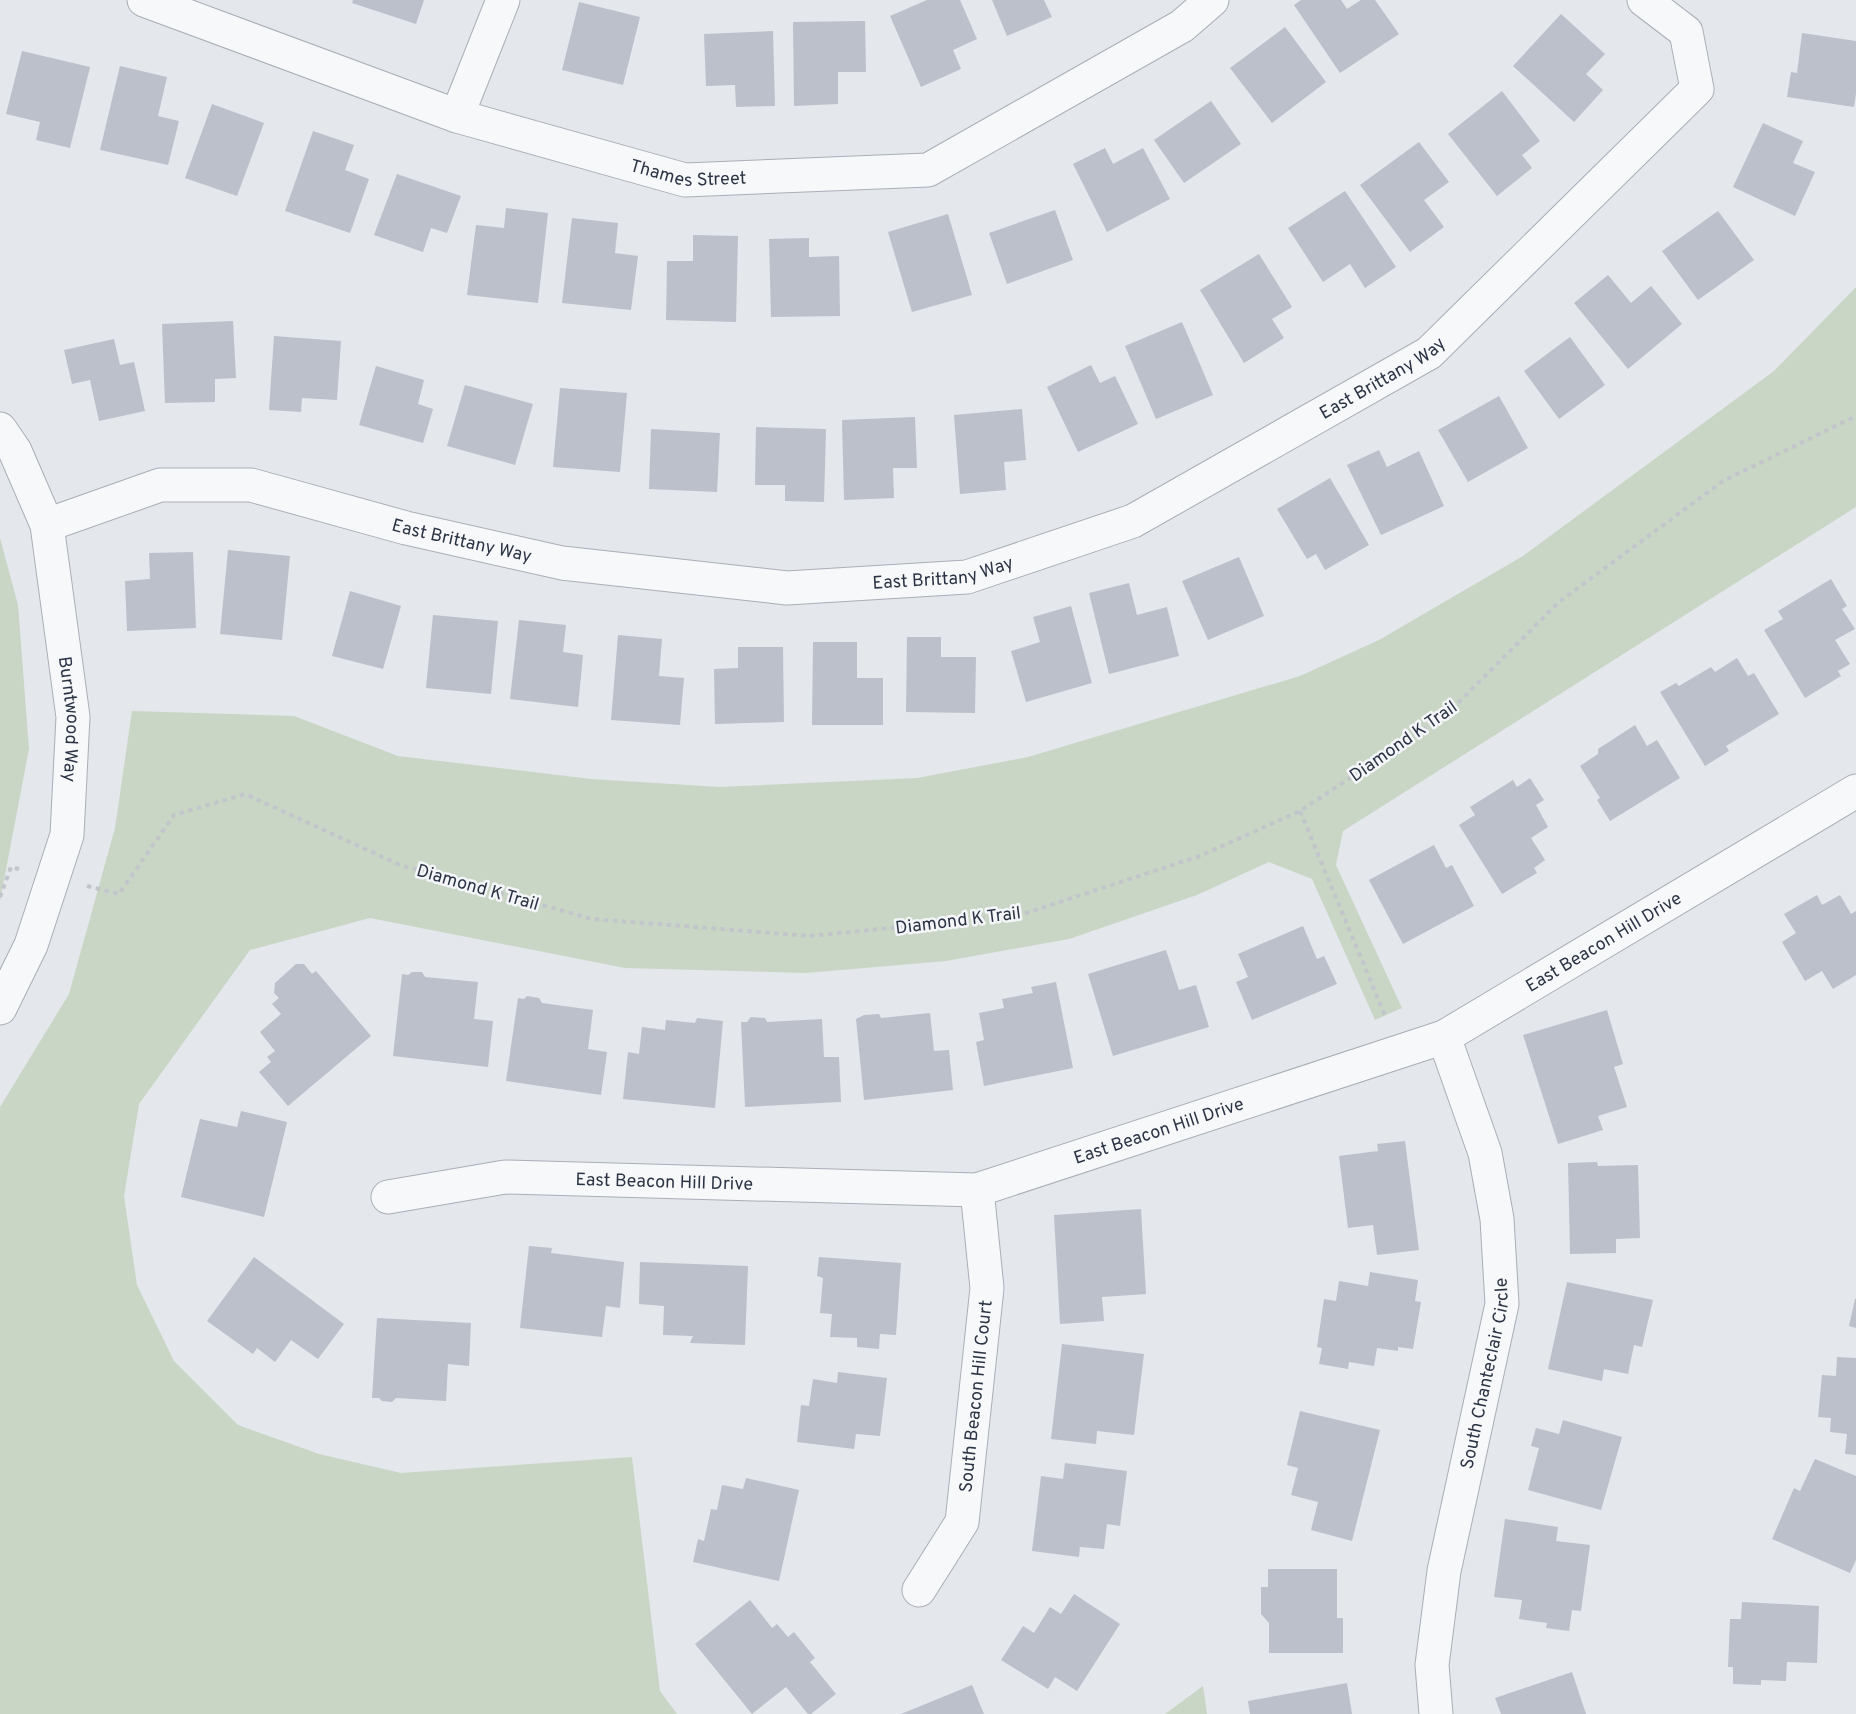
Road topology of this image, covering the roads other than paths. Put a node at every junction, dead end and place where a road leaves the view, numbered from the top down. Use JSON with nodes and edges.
{"nodes":[{"id":1,"x":144,"y":0,"type":"edge"},
{"id":2,"x":503,"y":0,"type":"edge"},
{"id":3,"x":1212,"y":0,"type":"edge"},
{"id":4,"x":1644,"y":0,"type":"edge"},
{"id":5,"x":457,"y":116,"type":"junction"},
{"id":6,"x":0,"y":429,"type":"edge"},
{"id":7,"x":47,"y":525,"type":"junction"},
{"id":8,"x":1856,"y":791,"type":"edge"},
{"id":9,"x":0,"y":1008,"type":"edge"},
{"id":10,"x":1444,"y":1037,"type":"junction"},
{"id":11,"x":977,"y":1190,"type":"junction"},
{"id":12,"x":388,"y":1197,"type":"dead end"},
{"id":13,"x":919,"y":1590,"type":"dead end"},
{"id":14,"x":1436,"y":1714,"type":"edge"}],
"edges":[{"from":1,"to":5,"type":"street","name":"Thames Street"},
{"from":2,"to":5,"type":"street"},
{"from":3,"to":5,"type":"street","name":"Thames Street"},
{"from":4,"to":7,"type":"street","name":"East Brittany Way"},
{"from":6,"to":7,"type":"street","name":"Burntwood Way"},
{"from":7,"to":9,"type":"street","name":"Burntwood Way"},
{"from":8,"to":10,"type":"street","name":"East Beacon Hill Drive"},
{"from":10,"to":11,"type":"street","name":"East Beacon Hill Drive"},
{"from":10,"to":14,"type":"street","name":"South Chanteclair Circle"},
{"from":11,"to":12,"type":"street","name":"East Beacon Hill Drive"},
{"from":11,"to":13,"type":"street","name":"South Beacon Hill Court"}]}
